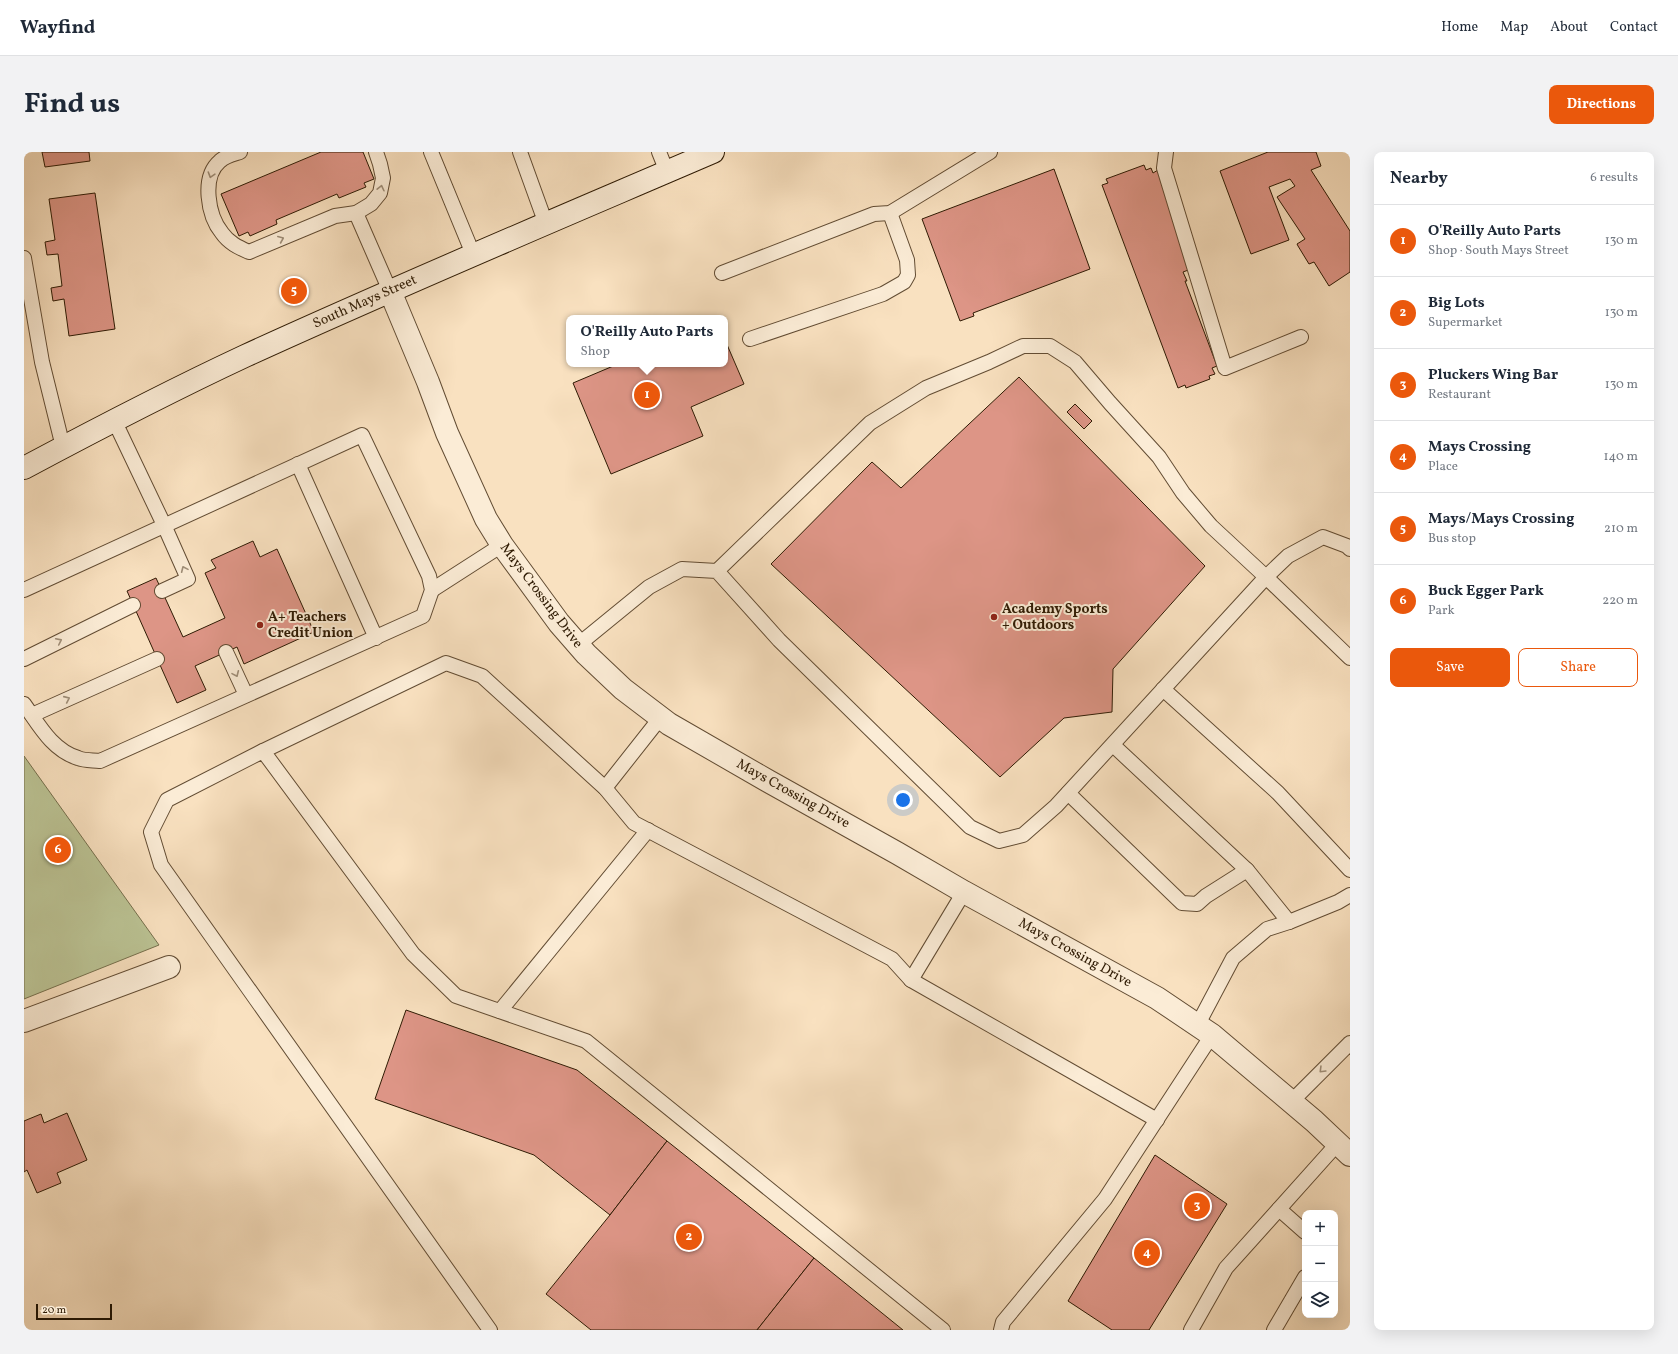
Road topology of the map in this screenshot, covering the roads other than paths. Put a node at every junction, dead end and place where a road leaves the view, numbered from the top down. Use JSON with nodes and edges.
{"nodes":[{"id":1,"x":240,"y":152,"type":"edge"},
{"id":2,"x":376,"y":152,"type":"edge"},
{"id":3,"x":430,"y":152,"type":"edge"},
{"id":4,"x":520,"y":152,"type":"edge"},
{"id":5,"x":659,"y":152,"type":"edge"},
{"id":6,"x":713,"y":152,"type":"edge"},
{"id":7,"x":990,"y":152,"type":"edge"},
{"id":8,"x":1166,"y":152,"type":"edge"},
{"id":9,"x":667,"y":172,"type":"junction"},
{"id":10,"x":356,"y":213,"type":"junction"},
{"id":11,"x":890,"y":213,"type":"junction"},
{"id":12,"x":546,"y":224,"type":"junction"},
{"id":13,"x":473,"y":254,"type":"junction"},
{"id":14,"x":24,"y":258,"type":"edge"},
{"id":15,"x":722,"y":272,"type":"dead end"},
{"id":16,"x":390,"y":291,"type":"junction"},
{"id":17,"x":1301,"y":337,"type":"dead end"},
{"id":18,"x":750,"y":339,"type":"dead end"},
{"id":19,"x":114,"y":420,"type":"junction"},
{"id":20,"x":63,"y":447,"type":"junction"},
{"id":21,"x":298,"y":464,"type":"junction"},
{"id":22,"x":24,"y":468,"type":"edge"},
{"id":23,"x":164,"y":525,"type":"junction"},
{"id":24,"x":502,"y":545,"type":"junction"},
{"id":25,"x":1350,"y":549,"type":"edge"},
{"id":26,"x":717,"y":571,"type":"junction"},
{"id":27,"x":1266,"y":577,"type":"junction"},
{"id":28,"x":24,"y":590,"type":"edge"},
{"id":29,"x":432,"y":590,"type":"junction"},
{"id":30,"x":162,"y":591,"type":"dead end"},
{"id":31,"x":133,"y":605,"type":"dead end"},
{"id":32,"x":376,"y":638,"type":"junction"},
{"id":33,"x":578,"y":645,"type":"junction"},
{"id":34,"x":226,"y":652,"type":"dead end"},
{"id":35,"x":1350,"y":658,"type":"edge"},
{"id":36,"x":24,"y":659,"type":"edge"},
{"id":37,"x":157,"y":659,"type":"dead end"},
{"id":38,"x":1163,"y":689,"type":"junction"},
{"id":39,"x":246,"y":695,"type":"junction"},
{"id":40,"x":28,"y":710,"type":"edge"},
{"id":41,"x":661,"y":717,"type":"junction"},
{"id":42,"x":1113,"y":744,"type":"junction"},
{"id":43,"x":263,"y":751,"type":"junction"},
{"id":44,"x":605,"y":788,"type":"junction"},
{"id":45,"x":1068,"y":793,"type":"junction"},
{"id":46,"x":648,"y":830,"type":"junction"},
{"id":47,"x":1247,"y":870,"type":"junction"},
{"id":48,"x":1350,"y":870,"type":"edge"},
{"id":49,"x":964,"y":892,"type":"junction"},
{"id":50,"x":1350,"y":895,"type":"edge"},
{"id":51,"x":1289,"y":922,"type":"junction"},
{"id":52,"x":169,"y":967,"type":"dead end"},
{"id":53,"x":911,"y":980,"type":"junction"},
{"id":54,"x":500,"y":1011,"type":"junction"},
{"id":55,"x":24,"y":1021,"type":"edge"},
{"id":56,"x":1205,"y":1030,"type":"junction"},
{"id":57,"x":1350,"y":1042,"type":"edge"},
{"id":58,"x":1291,"y":1102,"type":"junction"},
{"id":59,"x":1157,"y":1120,"type":"junction"},
{"id":60,"x":1344,"y":1149,"type":"edge"},
{"id":61,"x":1279,"y":1209,"type":"junction"},
{"id":62,"x":1302,"y":1229,"type":"edge"},
{"id":63,"x":1302,"y":1282,"type":"edge"},
{"id":64,"x":490,"y":1330,"type":"edge"},
{"id":65,"x":943,"y":1330,"type":"edge"},
{"id":66,"x":1001,"y":1330,"type":"edge"},
{"id":67,"x":1191,"y":1330,"type":"edge"},
{"id":68,"x":1274,"y":1330,"type":"edge"}],
"edges":[{"from":1,"to":10,"type":"lane","one_way":true},
{"from":10,"to":2,"type":"lane","one_way":true},
{"from":3,"to":13,"type":"lane"},
{"from":4,"to":12,"type":"lane"},
{"from":5,"to":9,"type":"lane"},
{"from":6,"to":9,"type":"street","name":"South Mays Street"},
{"from":7,"to":11,"type":"lane"},
{"from":8,"to":17,"type":"lane"},
{"from":9,"to":12,"type":"street","name":"South Mays Street"},
{"from":10,"to":16,"type":"lane"},
{"from":11,"to":15,"type":"lane"},
{"from":11,"to":18,"type":"lane"},
{"from":12,"to":13,"type":"street","name":"South Mays Street"},
{"from":13,"to":16,"type":"street","name":"South Mays Street"},
{"from":14,"to":20,"type":"lane"},
{"from":16,"to":19,"type":"street","name":"South Mays Street"},
{"from":16,"to":24,"type":"street","name":"Mays Crossing Drive"},
{"from":19,"to":20,"type":"street","name":"South Mays Street"},
{"from":19,"to":23,"type":"lane"},
{"from":20,"to":22,"type":"street","name":"South Mays Street"},
{"from":21,"to":23,"type":"lane"},
{"from":21,"to":29,"type":"lane"},
{"from":21,"to":32,"type":"lane"},
{"from":23,"to":28,"type":"lane"},
{"from":30,"to":23,"type":"lane","one_way":true},
{"from":24,"to":29,"type":"lane"},
{"from":24,"to":33,"type":"street","name":"Mays Crossing Drive"},
{"from":25,"to":27,"type":"lane"},
{"from":26,"to":27,"type":"lane"},
{"from":26,"to":33,"type":"lane"},
{"from":26,"to":45,"type":"lane"},
{"from":27,"to":35,"type":"lane"},
{"from":27,"to":38,"type":"lane"},
{"from":29,"to":32,"type":"lane"},
{"from":36,"to":31,"type":"lane","one_way":true},
{"from":32,"to":39,"type":"lane"},
{"from":33,"to":41,"type":"street","name":"Mays Crossing Drive"},
{"from":34,"to":39,"type":"lane","one_way":true},
{"from":40,"to":37,"type":"lane","one_way":true},
{"from":38,"to":42,"type":"lane"},
{"from":38,"to":48,"type":"lane"},
{"from":39,"to":40,"type":"lane"},
{"from":41,"to":44,"type":"lane"},
{"from":41,"to":49,"type":"street","name":"Mays Crossing Drive"},
{"from":42,"to":45,"type":"lane"},
{"from":42,"to":47,"type":"lane"},
{"from":43,"to":44,"type":"lane"},
{"from":43,"to":54,"type":"lane"},
{"from":43,"to":64,"type":"lane"},
{"from":44,"to":46,"type":"lane"},
{"from":45,"to":47,"type":"lane"},
{"from":46,"to":53,"type":"lane"},
{"from":46,"to":54,"type":"lane"},
{"from":47,"to":51,"type":"lane"},
{"from":49,"to":53,"type":"lane"},
{"from":49,"to":56,"type":"street","name":"Mays Crossing Drive"},
{"from":50,"to":51,"type":"lane"},
{"from":51,"to":56,"type":"lane"},
{"from":52,"to":55,"type":"street"},
{"from":53,"to":59,"type":"lane"},
{"from":54,"to":65,"type":"lane"},
{"from":56,"to":58,"type":"street","name":"Mays Crossing Drive"},
{"from":56,"to":59,"type":"lane"},
{"from":57,"to":58,"type":"lane","one_way":true},
{"from":58,"to":60,"type":"street","name":"Mays Crossing Drive"},
{"from":59,"to":66,"type":"lane"},
{"from":60,"to":61,"type":"lane"},
{"from":61,"to":62,"type":"lane"},
{"from":61,"to":67,"type":"lane"},
{"from":63,"to":68,"type":"lane"}]}
